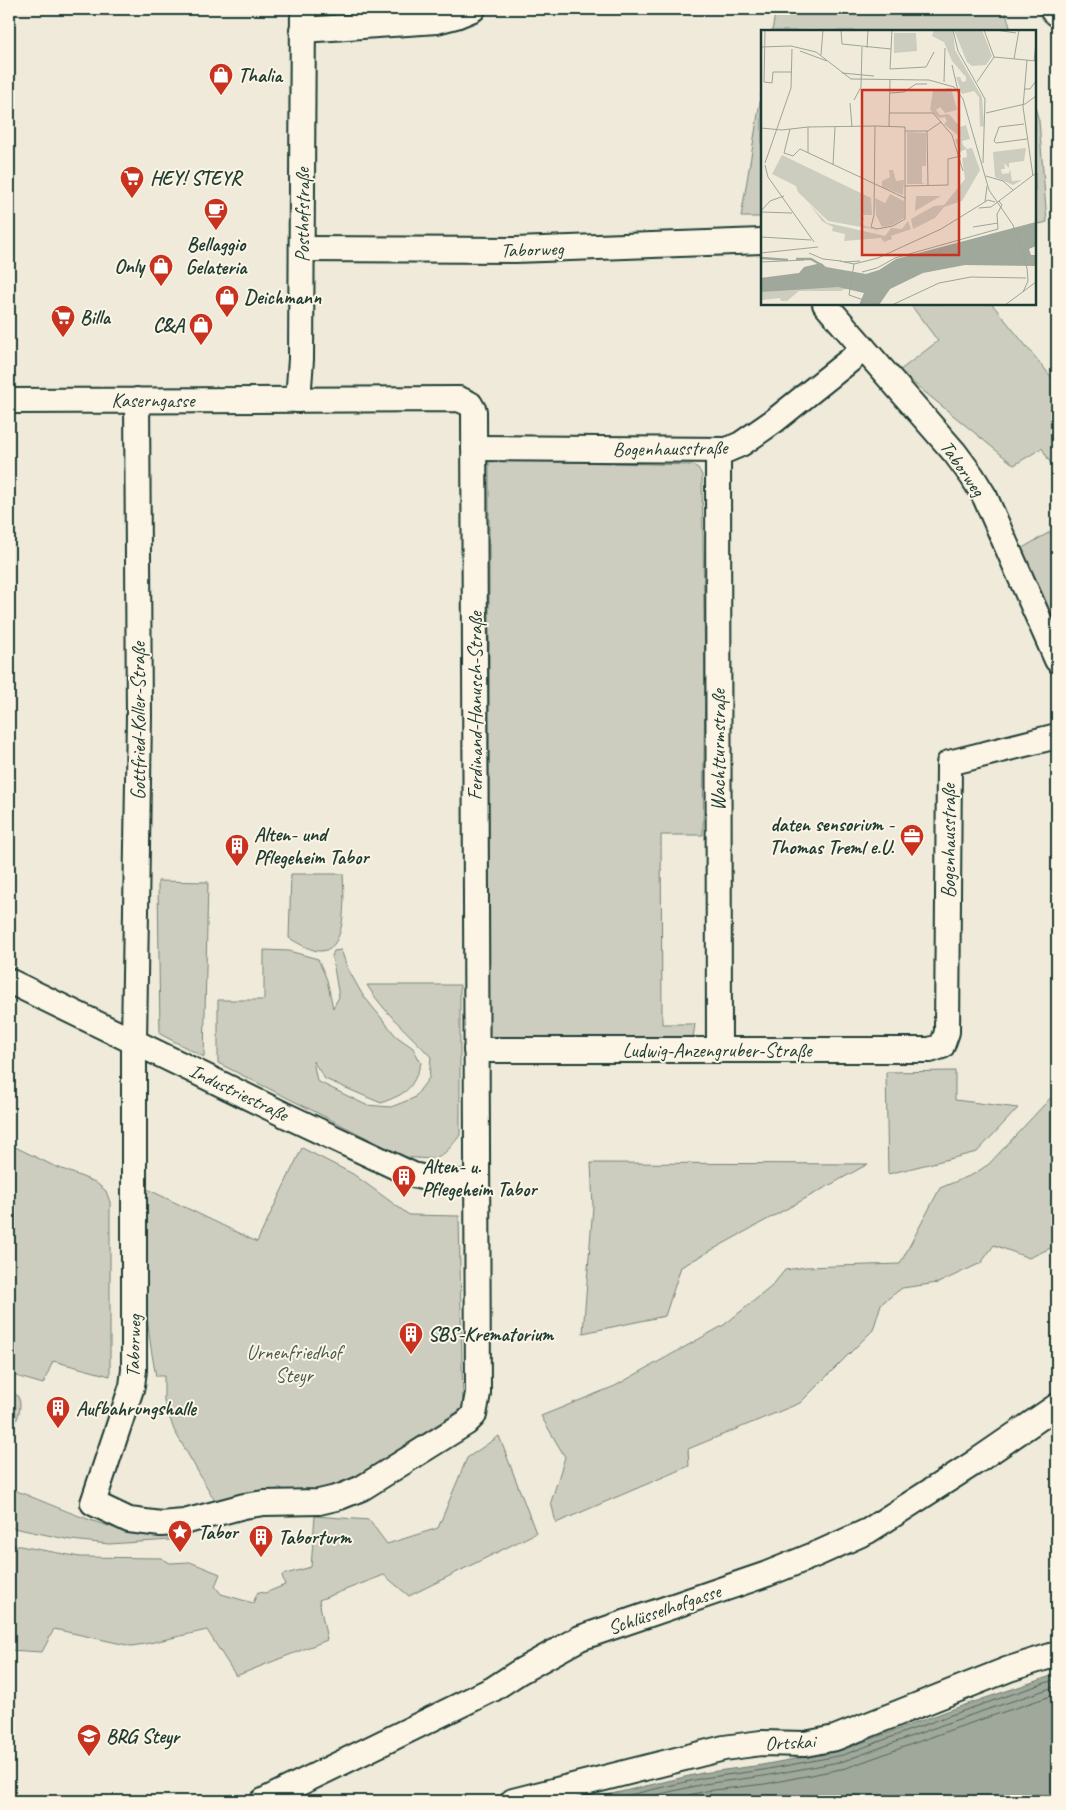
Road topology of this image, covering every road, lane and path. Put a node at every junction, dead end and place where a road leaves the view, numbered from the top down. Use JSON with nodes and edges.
{"nodes":[{"id":1,"x":473,"y":9,"type":"edge"},
{"id":2,"x":302,"y":20,"type":"edge"},
{"id":3,"x":761,"y":241,"type":"edge"},
{"id":4,"x":302,"y":249,"type":"junction"},
{"id":5,"x":826,"y":305,"type":"edge"},
{"id":6,"x":864,"y":349,"type":"junction"},
{"id":7,"x":136,"y":400,"type":"junction"},
{"id":8,"x":298,"y":400,"type":"junction"},
{"id":9,"x":9,"y":401,"type":"edge"},
{"id":10,"x":474,"y":448,"type":"junction"},
{"id":11,"x":718,"y":451,"type":"junction"},
{"id":12,"x":1057,"y":660,"type":"edge"},
{"id":13,"x":1057,"y":736,"type":"edge"},
{"id":14,"x":9,"y":981,"type":"edge"},
{"id":15,"x":947,"y":1032,"type":"joint"},
{"id":16,"x":134,"y":1041,"type":"junction"},
{"id":17,"x":476,"y":1050,"type":"junction"},
{"id":18,"x":719,"y":1050,"type":"junction"},
{"id":19,"x":476,"y":1183,"type":"junction"},
{"id":20,"x":1057,"y":1406,"type":"edge"},
{"id":21,"x":474,"y":1415,"type":"joint"},
{"id":22,"x":1057,"y":1654,"type":"edge"},
{"id":23,"x":263,"y":1801,"type":"edge"},
{"id":24,"x":514,"y":1801,"type":"edge"}],
"edges":[{"from":1,"to":2,"type":"street","name":"Posthofstraße"},
{"from":2,"to":4,"type":"street","name":"Posthofstraße"},
{"from":3,"to":4,"type":"street","name":"Taborweg"},
{"from":4,"to":8,"type":"street","name":"Posthofstraße"},
{"from":5,"to":6,"type":"street","name":"Taborweg"},
{"from":6,"to":11,"type":"street","name":"Bogenhausstraße"},
{"from":6,"to":12,"type":"street","name":"Taborweg"},
{"from":7,"to":8,"type":"street","name":"Kaserngasse"},
{"from":7,"to":9,"type":"street","name":"Kaserngasse"},
{"from":7,"to":16,"type":"street","name":"Gottfried-Koller-Straße"},
{"from":8,"to":10,"type":"street","name":"Ferdinand-Hanusch-Straße"},
{"from":10,"to":11,"type":"street","name":"Bogenhausstraße"},
{"from":10,"to":17,"type":"street","name":"Ferdinand-Hanusch-Straße"},
{"from":11,"to":18,"type":"street","name":"Wachtturmstraße"},
{"from":13,"to":15,"type":"street","name":"Bogenhausstraße"},
{"from":14,"to":16,"type":"street","name":"Industriestraße"},
{"from":15,"to":18,"type":"street","name":"Ludwig-Anzengruber-Straße"},
{"from":16,"to":19,"type":"street","name":"Industriestraße"},
{"from":16,"to":21,"type":"street","name":"Taborweg"},
{"from":17,"to":18,"type":"street","name":"Ludwig-Anzengruber-Straße"},
{"from":17,"to":19,"type":"street","name":"Ferdinand-Hanusch-Straße"},
{"from":19,"to":21,"type":"street","name":"Ferdinand-Hanusch-Straße"},
{"from":20,"to":23,"type":"street","name":"Schlüsselhofgasse"},
{"from":22,"to":24,"type":"street","name":"Ortskai"}]}
